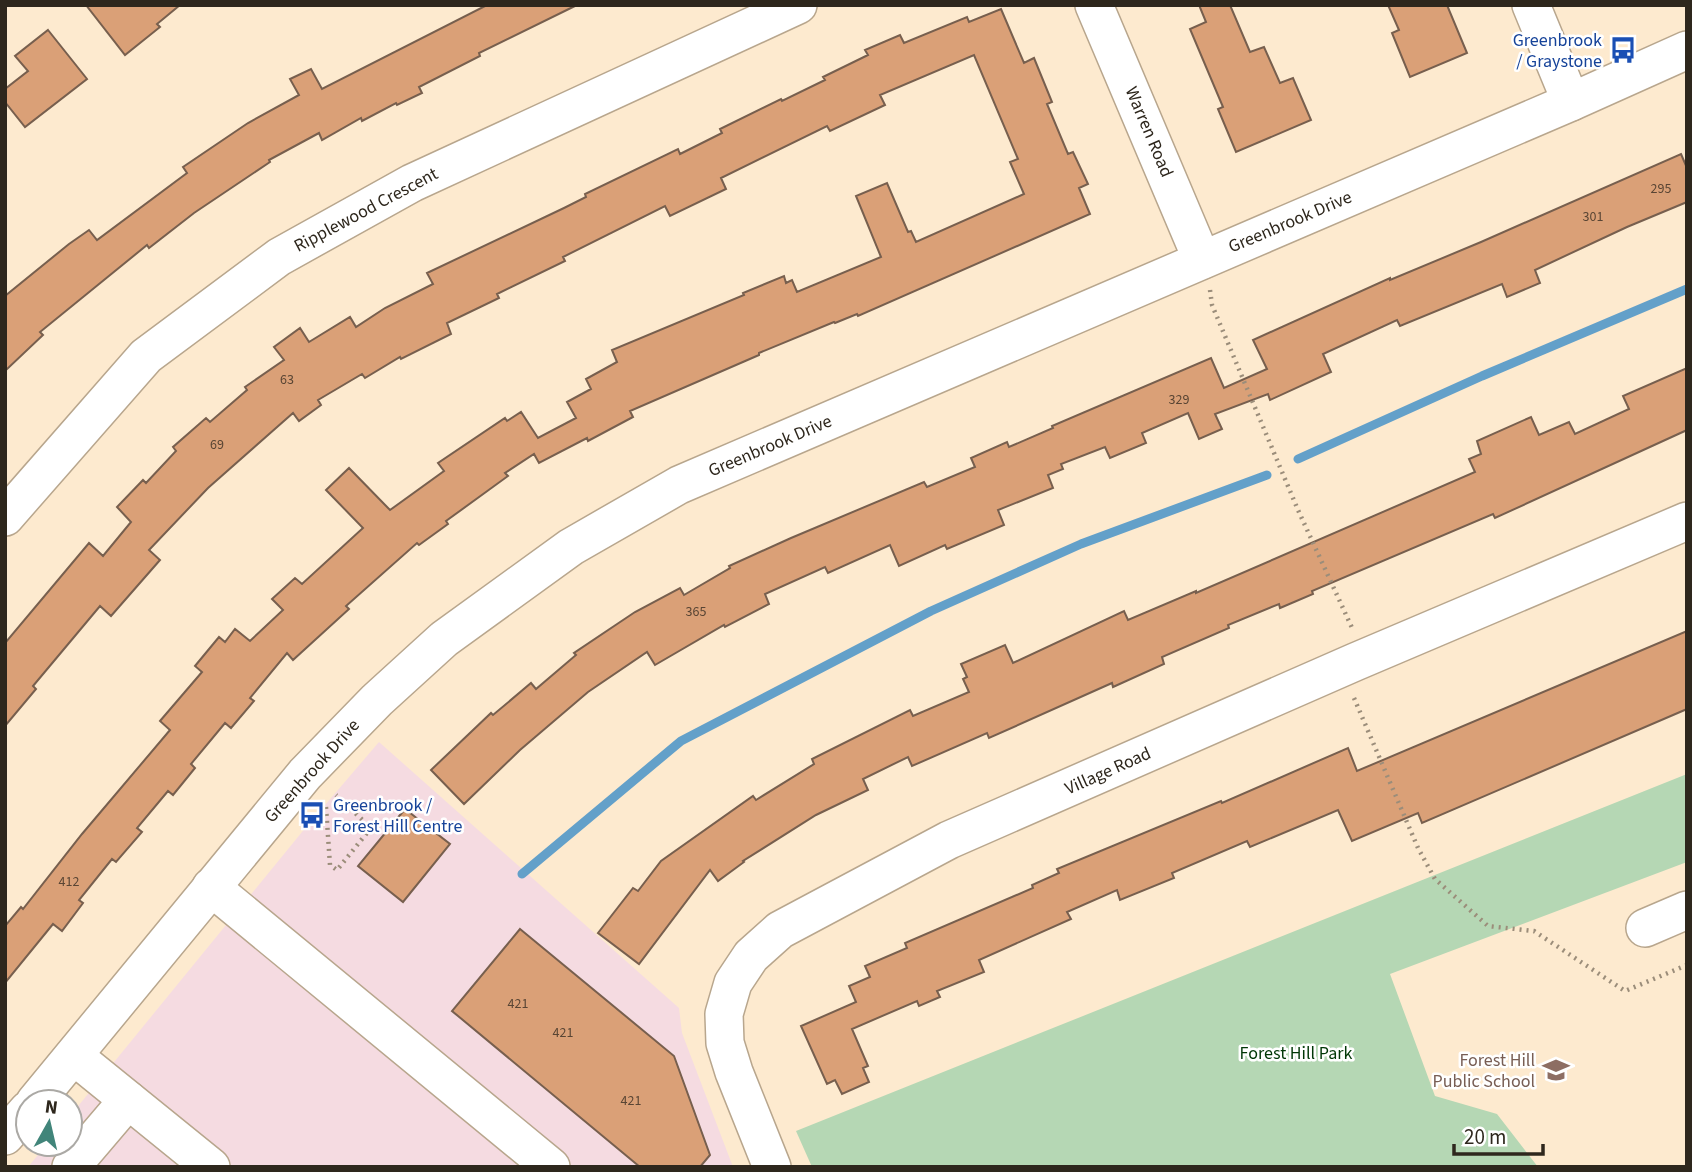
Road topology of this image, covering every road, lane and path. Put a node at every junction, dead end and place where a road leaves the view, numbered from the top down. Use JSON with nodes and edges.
{"nodes":[{"id":1,"x":797,"y":5,"type":"edge"},
{"id":2,"x":1094,"y":5,"type":"edge"},
{"id":3,"x":1531,"y":5,"type":"edge"},
{"id":4,"x":1687,"y":50,"type":"edge"},
{"id":5,"x":1571,"y":102,"type":"junction"},
{"id":6,"x":1202,"y":260,"type":"junction"},
{"id":7,"x":5,"y":517,"type":"edge"},
{"id":8,"x":1687,"y":521,"type":"edge"},
{"id":9,"x":1354,"y":633,"type":"dead end"},
{"id":10,"x":1353,"y":695,"type":"dead end"},
{"id":11,"x":336,"y":795,"type":"dead end"},
{"id":12,"x":326,"y":807,"type":"dead end"},
{"id":13,"x":211,"y":887,"type":"junction"},
{"id":14,"x":1687,"y":910,"type":"edge"},
{"id":15,"x":1645,"y":928,"type":"dead end"},
{"id":16,"x":1687,"y":965,"type":"edge"},
{"id":17,"x":74,"y":1056,"type":"junction"},
{"id":18,"x":47,"y":1088,"type":"edge"},
{"id":19,"x":128,"y":1100,"type":"junction"},
{"id":20,"x":71,"y":1167,"type":"edge"},
{"id":21,"x":211,"y":1167,"type":"edge"},
{"id":22,"x":551,"y":1167,"type":"edge"},
{"id":23,"x":772,"y":1167,"type":"edge"}],
"edges":[{"from":1,"to":7,"type":"street","name":"Ripplewood Crescent"},
{"from":2,"to":6,"type":"street","name":"Warren Road"},
{"from":3,"to":5,"type":"street"},
{"from":4,"to":5,"type":"street","name":"Greenbrook Drive"},
{"from":5,"to":6,"type":"street","name":"Greenbrook Drive"},
{"from":6,"to":9,"type":"path"},
{"from":6,"to":13,"type":"street","name":"Greenbrook Drive"},
{"from":8,"to":23,"type":"street","name":"Village Road"},
{"from":10,"to":16,"type":"path"},
{"from":11,"to":12,"type":"path"},
{"from":13,"to":17,"type":"street","name":"Greenbrook Drive"},
{"from":13,"to":22,"type":"street"},
{"from":14,"to":15,"type":"street"},
{"from":17,"to":18,"type":"street","name":"Greenbrook Drive"},
{"from":17,"to":19,"type":"street"},
{"from":19,"to":20,"type":"street"},
{"from":19,"to":21,"type":"street"}]}
